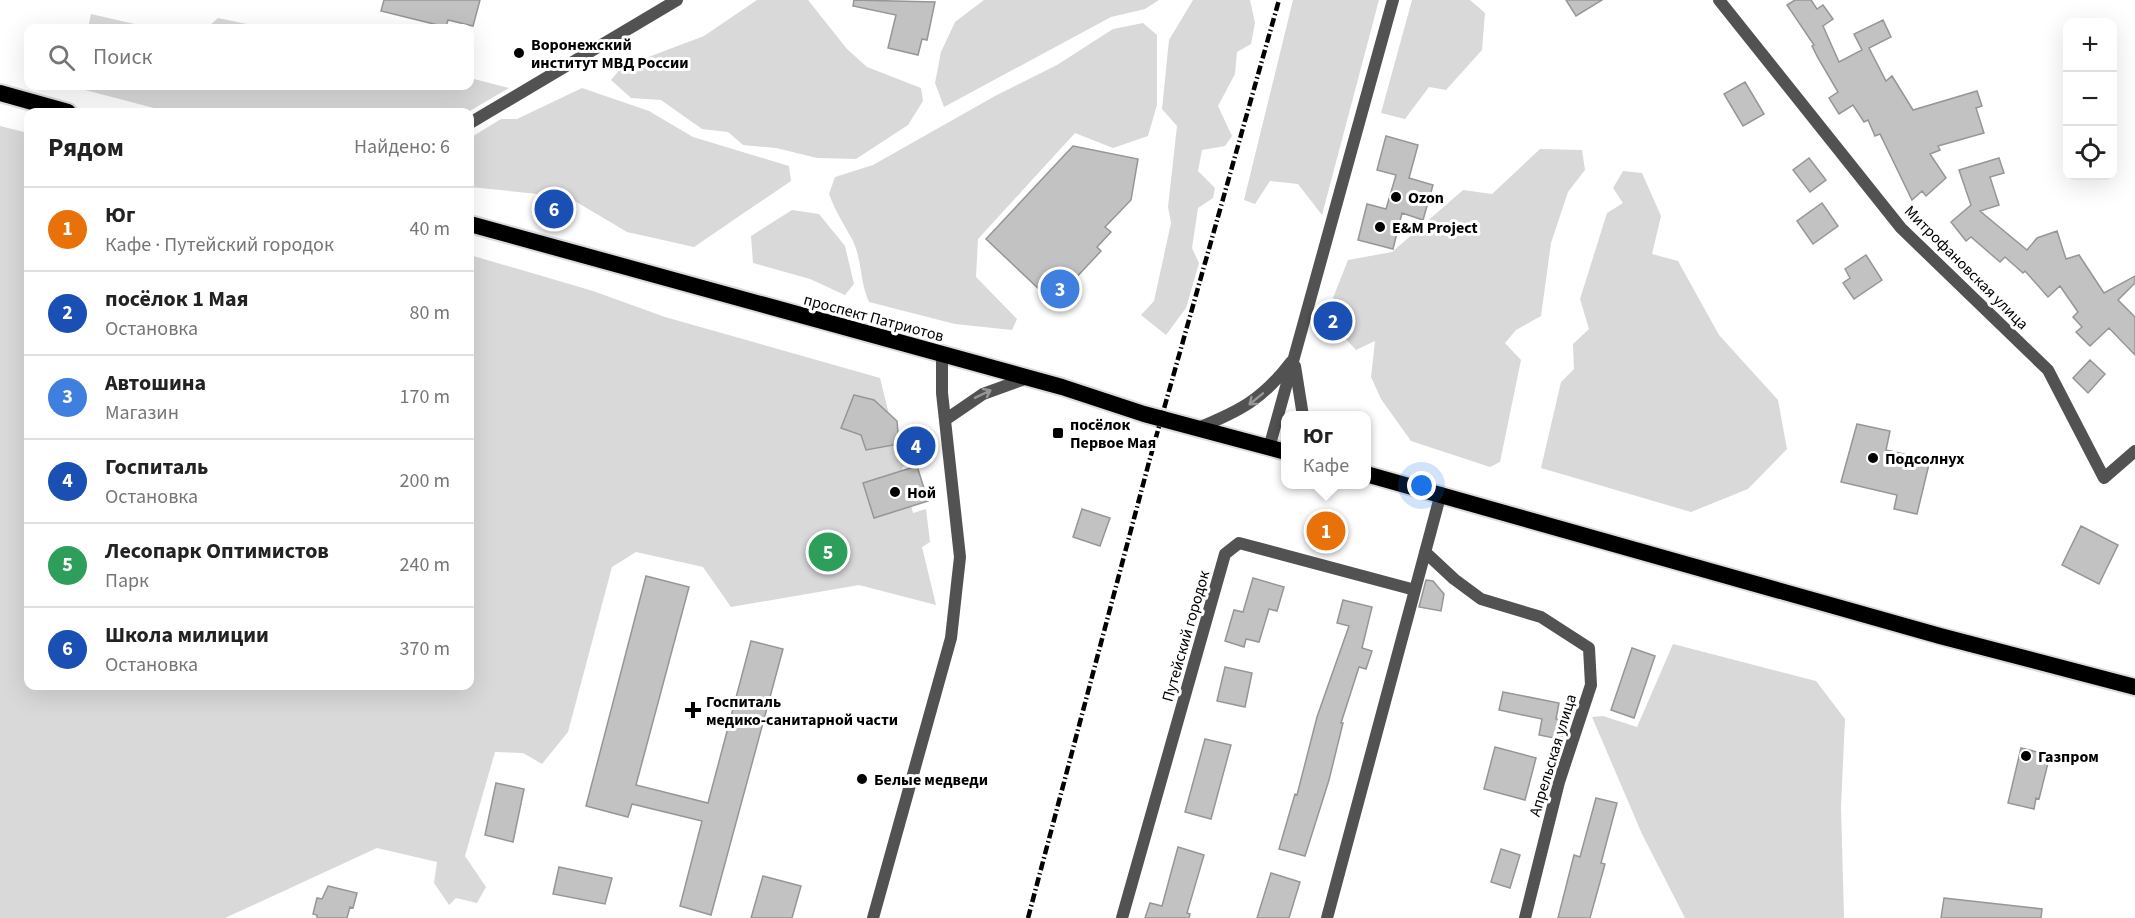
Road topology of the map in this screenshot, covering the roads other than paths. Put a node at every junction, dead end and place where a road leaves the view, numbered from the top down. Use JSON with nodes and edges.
{"nodes":[{"id":1,"x":677,"y":0,"type":"edge"},
{"id":2,"x":1393,"y":0,"type":"edge"},
{"id":3,"x":1719,"y":0,"type":"edge"},
{"id":4,"x":0,"y":93,"type":"edge"},
{"id":5,"x":54,"y":108,"type":"edge"},
{"id":6,"x":474,"y":121,"type":"edge"},
{"id":7,"x":474,"y":225,"type":"edge"},
{"id":8,"x":942,"y":354,"type":"junction"},
{"id":9,"x":1295,"y":356,"type":"junction"},
{"id":10,"x":1027,"y":378,"type":"junction"},
{"id":11,"x":1302,"y":411,"type":"edge"},
{"id":12,"x":945,"y":420,"type":"junction"},
{"id":13,"x":1198,"y":428,"type":"junction"},
{"id":14,"x":1269,"y":448,"type":"junction"},
{"id":15,"x":1281,"y":451,"type":"edge"},
{"id":16,"x":2135,"y":451,"type":"edge"},
{"id":17,"x":1371,"y":475,"type":"edge"},
{"id":18,"x":1441,"y":493,"type":"junction"},
{"id":19,"x":1425,"y":552,"type":"junction"},
{"id":20,"x":1414,"y":590,"type":"junction"},
{"id":21,"x":2135,"y":687,"type":"edge"},
{"id":22,"x":873,"y":918,"type":"edge"},
{"id":23,"x":1122,"y":918,"type":"edge"},
{"id":24,"x":1327,"y":918,"type":"edge"},
{"id":25,"x":1525,"y":918,"type":"edge"}],
"edges":[{"from":1,"to":6,"type":"street"},
{"from":2,"to":9,"type":"street"},
{"from":3,"to":16,"type":"street","name":"Митрофановская улица"},
{"from":4,"to":5,"type":"highway"},
{"from":7,"to":8,"type":"highway","name":"проспект Патриотов"},
{"from":8,"to":10,"type":"highway","name":"проспект Патриотов"},
{"from":8,"to":12,"type":"street"},
{"from":9,"to":11,"type":"street"},
{"from":9,"to":13,"type":"street","one_way":true},
{"from":9,"to":14,"type":"street"},
{"from":12,"to":10,"type":"street","one_way":true},
{"from":10,"to":13,"type":"highway","name":"проспект Патриотов"},
{"from":12,"to":22,"type":"street"},
{"from":13,"to":14,"type":"highway","name":"проспект Патриотов"},
{"from":14,"to":15,"type":"highway","name":"проспект Патриотов"},
{"from":17,"to":18,"type":"highway"},
{"from":18,"to":19,"type":"street"},
{"from":18,"to":21,"type":"highway"},
{"from":19,"to":20,"type":"street"},
{"from":19,"to":25,"type":"street","name":"Апрельская улица"},
{"from":20,"to":23,"type":"street","name":"Путейский городок"},
{"from":20,"to":24,"type":"street"}]}
